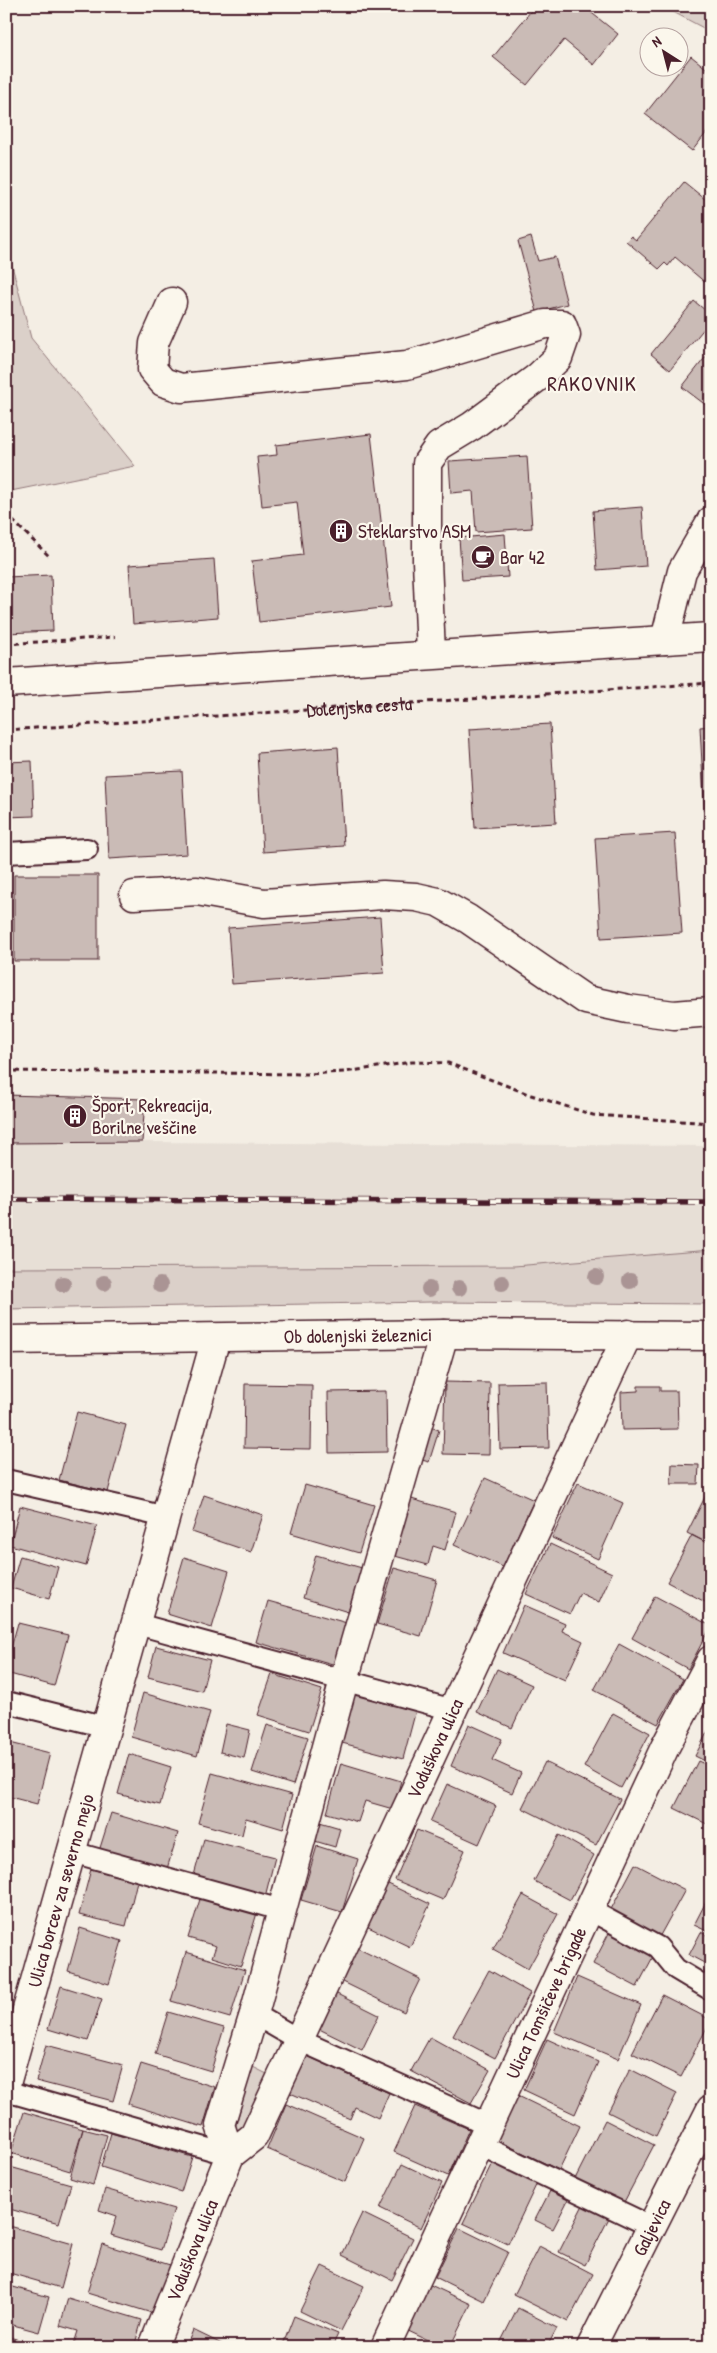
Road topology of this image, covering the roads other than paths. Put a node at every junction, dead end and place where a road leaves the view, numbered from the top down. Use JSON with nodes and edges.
{"nodes":[{"id":1,"x":172,"y":302,"type":"dead end"},
{"id":2,"x":711,"y":521,"type":"edge"},
{"id":3,"x":711,"y":637,"type":"edge"},
{"id":4,"x":665,"y":640,"type":"junction"},
{"id":5,"x":431,"y":654,"type":"junction"},
{"id":6,"x":6,"y":683,"type":"edge"},
{"id":7,"x":87,"y":849,"type":"dead end"},
{"id":8,"x":6,"y":853,"type":"edge"},
{"id":9,"x":134,"y":895,"type":"dead end"},
{"id":10,"x":711,"y":1012,"type":"edge"},
{"id":11,"x":444,"y":1334,"type":"junction"},
{"id":12,"x":628,"y":1334,"type":"junction"},
{"id":13,"x":711,"y":1336,"type":"edge"},
{"id":14,"x":216,"y":1338,"type":"junction"},
{"id":15,"x":6,"y":1340,"type":"edge"},
{"id":16,"x":6,"y":1480,"type":"edge"},
{"id":17,"x":166,"y":1517,"type":"junction"},
{"id":18,"x":137,"y":1624,"type":"junction"},
{"id":19,"x":711,"y":1660,"type":"edge"},
{"id":20,"x":344,"y":1680,"type":"junction"},
{"id":21,"x":6,"y":1702,"type":"edge"},
{"id":22,"x":452,"y":1710,"type":"junction"},
{"id":23,"x":107,"y":1727,"type":"junction"},
{"id":24,"x":72,"y":1852,"type":"junction"},
{"id":25,"x":281,"y":1910,"type":"junction"},
{"id":26,"x":590,"y":1910,"type":"junction"},
{"id":27,"x":711,"y":1990,"type":"edge"},
{"id":28,"x":254,"y":2014,"type":"junction"},
{"id":29,"x":299,"y":2040,"type":"junction"},
{"id":30,"x":10,"y":2053,"type":"edge"},
{"id":31,"x":6,"y":2084,"type":"edge"},
{"id":32,"x":6,"y":2091,"type":"edge"},
{"id":33,"x":711,"y":2109,"type":"edge"},
{"id":34,"x":485,"y":2135,"type":"junction"},
{"id":35,"x":230,"y":2155,"type":"junction"},
{"id":36,"x":650,"y":2226,"type":"junction"},
{"id":37,"x":153,"y":2347,"type":"edge"},
{"id":38,"x":385,"y":2347,"type":"edge"},
{"id":39,"x":591,"y":2347,"type":"edge"}],
"edges":[{"from":1,"to":5,"type":"street"},
{"from":2,"to":4,"type":"street"},
{"from":3,"to":4,"type":"street"},
{"from":4,"to":5,"type":"street"},
{"from":5,"to":6,"type":"street"},
{"from":7,"to":8,"type":"lane"},
{"from":9,"to":10,"type":"street"},
{"from":11,"to":12,"type":"street","name":"Ob dolenjski železnici"},
{"from":11,"to":14,"type":"street","name":"Ob dolenjski železnici"},
{"from":11,"to":20,"type":"street"},
{"from":12,"to":13,"type":"street","name":"Ob dolenjski železnici"},
{"from":12,"to":22,"type":"street","name":"Voduškova ulica"},
{"from":14,"to":15,"type":"street","name":"Ob dolenjski železnici"},
{"from":14,"to":17,"type":"street","name":"Ulica borcev za severno mejo"},
{"from":16,"to":17,"type":"lane"},
{"from":17,"to":18,"type":"street","name":"Ulica borcev za severno mejo"},
{"from":18,"to":20,"type":"lane"},
{"from":18,"to":23,"type":"street","name":"Ulica borcev za severno mejo"},
{"from":19,"to":26,"type":"street","name":"Ulica Tomšičeve brigade"},
{"from":20,"to":22,"type":"lane"},
{"from":20,"to":25,"type":"street"},
{"from":21,"to":23,"type":"lane"},
{"from":22,"to":29,"type":"street","name":"Voduškova ulica"},
{"from":23,"to":24,"type":"street","name":"Ulica borcev za severno mejo"},
{"from":24,"to":25,"type":"lane"},
{"from":24,"to":30,"type":"street","name":"Ulica borcev za severno mejo"},
{"from":25,"to":28,"type":"street"},
{"from":26,"to":27,"type":"lane"},
{"from":26,"to":34,"type":"street","name":"Ulica Tomšičeve brigade"},
{"from":28,"to":29,"type":"lane"},
{"from":28,"to":35,"type":"street"},
{"from":29,"to":34,"type":"lane"},
{"from":29,"to":35,"type":"street","name":"Voduškova ulica"},
{"from":30,"to":31,"type":"street","name":"Ulica borcev za severno mejo"},
{"from":32,"to":35,"type":"lane"},
{"from":33,"to":36,"type":"street","name":"Galjevica"},
{"from":34,"to":36,"type":"lane"},
{"from":34,"to":38,"type":"street","name":"Ulica Tomšičeve brigade"},
{"from":35,"to":37,"type":"street","name":"Voduškova ulica"},
{"from":36,"to":39,"type":"street","name":"Galjevica"}]}
